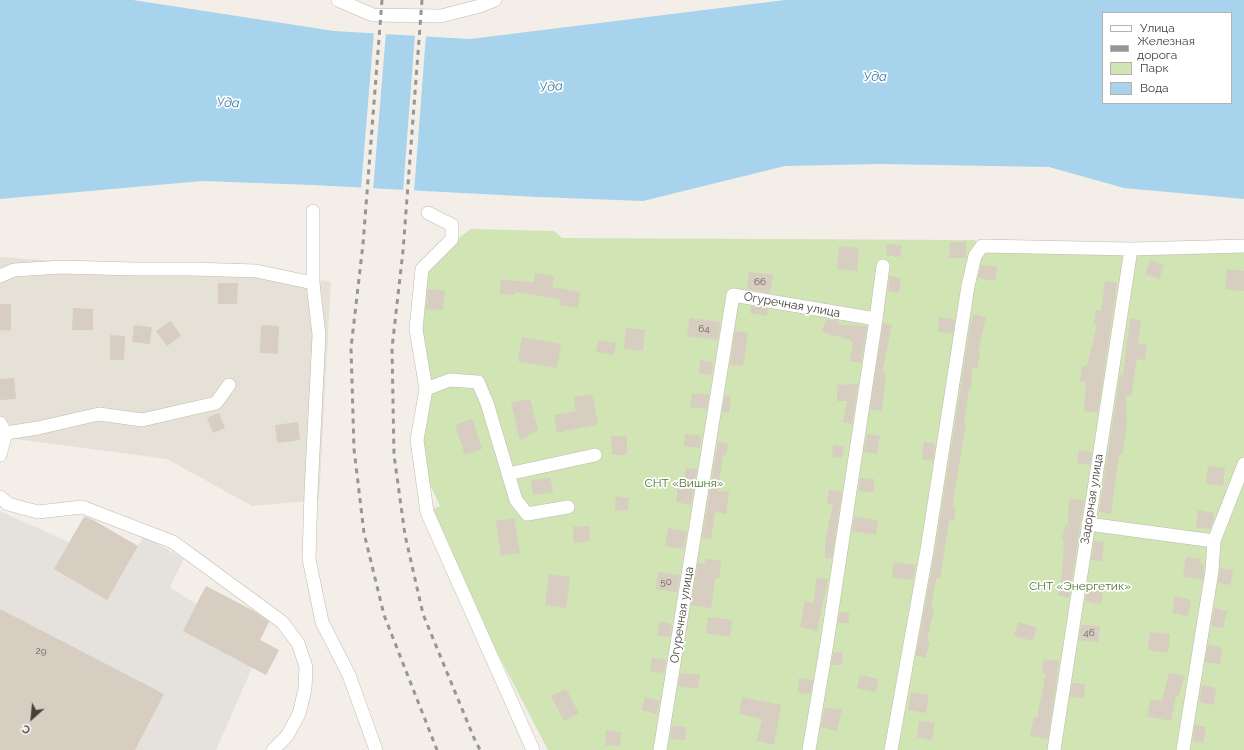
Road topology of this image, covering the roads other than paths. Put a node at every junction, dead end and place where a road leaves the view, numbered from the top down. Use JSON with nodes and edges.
{"nodes":[{"id":1,"x":338,"y":0,"type":"edge"},
{"id":2,"x":495,"y":0,"type":"edge"},
{"id":3,"x":313,"y":211,"type":"dead end"},
{"id":4,"x":428,"y":213,"type":"dead end"},
{"id":5,"x":1244,"y":246,"type":"edge"},
{"id":6,"x":1131,"y":249,"type":"junction"},
{"id":7,"x":883,"y":266,"type":"dead end"},
{"id":8,"x":0,"y":276,"type":"edge"},
{"id":9,"x":313,"y":283,"type":"junction"},
{"id":10,"x":876,"y":319,"type":"junction"},
{"id":11,"x":229,"y":385,"type":"dead end"},
{"id":12,"x":426,"y":389,"type":"junction"},
{"id":13,"x":3,"y":428,"type":"edge"},
{"id":14,"x":0,"y":455,"type":"edge"},
{"id":15,"x":595,"y":455,"type":"dead end"},
{"id":16,"x":1244,"y":464,"type":"edge"},
{"id":17,"x":508,"y":474,"type":"junction"},
{"id":18,"x":0,"y":497,"type":"edge"},
{"id":19,"x":568,"y":507,"type":"dead end"},
{"id":20,"x":1088,"y":524,"type":"junction"},
{"id":21,"x":1214,"y":541,"type":"junction"},
{"id":22,"x":273,"y":750,"type":"edge"},
{"id":23,"x":376,"y":750,"type":"edge"},
{"id":24,"x":533,"y":750,"type":"edge"},
{"id":25,"x":660,"y":750,"type":"edge"},
{"id":26,"x":809,"y":750,"type":"edge"},
{"id":27,"x":891,"y":750,"type":"edge"},
{"id":28,"x":1054,"y":750,"type":"edge"},
{"id":29,"x":1183,"y":750,"type":"edge"}],
"edges":[{"from":1,"to":2,"type":"street"},
{"from":3,"to":9,"type":"street"},
{"from":4,"to":12,"type":"street"},
{"from":5,"to":6,"type":"street"},
{"from":6,"to":20,"type":"street","name":"Задорная улица"},
{"from":6,"to":27,"type":"street"},
{"from":7,"to":10,"type":"street"},
{"from":8,"to":9,"type":"street"},
{"from":9,"to":23,"type":"street"},
{"from":10,"to":25,"type":"street","name":"Огуречная улица"},
{"from":10,"to":26,"type":"street"},
{"from":11,"to":13,"type":"street"},
{"from":12,"to":17,"type":"street"},
{"from":12,"to":24,"type":"street"},
{"from":13,"to":14,"type":"street"},
{"from":15,"to":17,"type":"street"},
{"from":16,"to":21,"type":"street"},
{"from":17,"to":19,"type":"street"},
{"from":18,"to":22,"type":"street"},
{"from":20,"to":21,"type":"street"},
{"from":20,"to":28,"type":"street","name":"Задорная улица"},
{"from":21,"to":29,"type":"street"}]}
